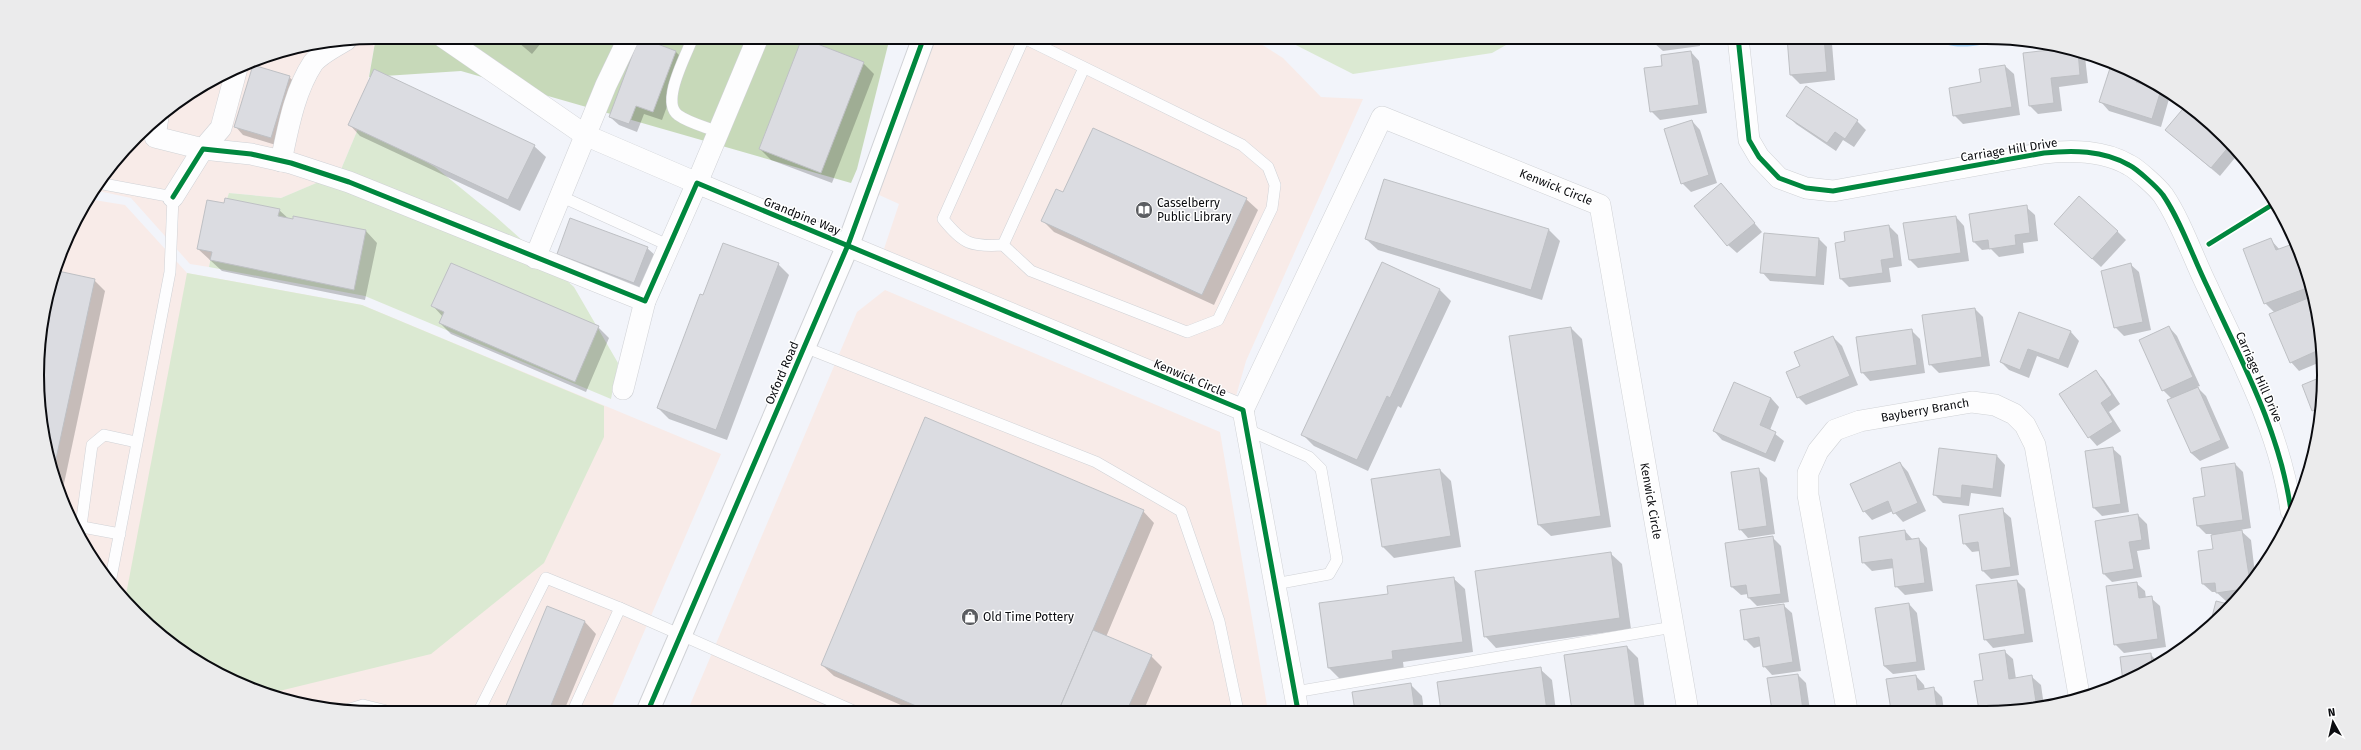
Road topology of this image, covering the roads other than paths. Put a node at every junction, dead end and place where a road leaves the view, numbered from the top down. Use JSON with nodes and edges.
{"nodes":[{"id":1,"x":453,"y":44,"type":"edge"},
{"id":2,"x":626,"y":44,"type":"edge"},
{"id":3,"x":690,"y":44,"type":"edge"},
{"id":4,"x":755,"y":44,"type":"edge"},
{"id":5,"x":921,"y":44,"type":"edge"},
{"id":6,"x":1020,"y":44,"type":"edge"},
{"id":7,"x":1037,"y":44,"type":"edge"},
{"id":8,"x":1739,"y":44,"type":"edge"},
{"id":9,"x":336,"y":47,"type":"edge"},
{"id":10,"x":1084,"y":68,"type":"junction"},
{"id":11,"x":235,"y":75,"type":"edge"},
{"id":12,"x":157,"y":126,"type":"edge"},
{"id":13,"x":718,"y":132,"type":"junction"},
{"id":14,"x":585,"y":135,"type":"junction"},
{"id":15,"x":204,"y":149,"type":"junction"},
{"id":16,"x":281,"y":161,"type":"junction"},
{"id":17,"x":697,"y":183,"type":"junction"},
{"id":18,"x":105,"y":184,"type":"edge"},
{"id":19,"x":560,"y":196,"type":"junction"},
{"id":20,"x":173,"y":197,"type":"junction"},
{"id":21,"x":1003,"y":245,"type":"junction"},
{"id":22,"x":670,"y":246,"type":"junction"},
{"id":23,"x":848,"y":246,"type":"junction"},
{"id":24,"x":535,"y":258,"type":"junction"},
{"id":25,"x":645,"y":301,"type":"junction"},
{"id":26,"x":804,"y":347,"type":"junction"},
{"id":27,"x":623,"y":389,"type":"dead end"},
{"id":28,"x":1245,"y":420,"type":"junction"},
{"id":29,"x":136,"y":442,"type":"junction"},
{"id":30,"x":2292,"y":502,"type":"edge"},
{"id":31,"x":79,"y":524,"type":"edge"},
{"id":32,"x":81,"y":526,"type":"edge"},
{"id":33,"x":120,"y":534,"type":"junction"},
{"id":34,"x":111,"y":576,"type":"edge"},
{"id":35,"x":1275,"y":584,"type":"junction"},
{"id":36,"x":620,"y":608,"type":"junction"},
{"id":37,"x":1673,"y":626,"type":"junction"},
{"id":38,"x":681,"y":636,"type":"junction"},
{"id":39,"x":2079,"y":693,"type":"edge"},
{"id":40,"x":1296,"y":702,"type":"edge"},
{"id":41,"x":482,"y":706,"type":"edge"},
{"id":42,"x":575,"y":706,"type":"edge"},
{"id":43,"x":650,"y":706,"type":"edge"},
{"id":44,"x":842,"y":706,"type":"edge"},
{"id":45,"x":1237,"y":706,"type":"edge"},
{"id":46,"x":1687,"y":706,"type":"edge"},
{"id":47,"x":1846,"y":706,"type":"edge"}],
"edges":[{"from":1,"to":14,"type":"street","name":"Grandpine Way"},
{"from":2,"to":14,"type":"street"},
{"from":3,"to":13,"type":"lane"},
{"from":4,"to":13,"type":"street"},
{"from":5,"to":23,"type":"street","name":"Oxford Road"},
{"from":6,"to":21,"type":"lane"},
{"from":7,"to":10,"type":"lane"},
{"from":8,"to":30,"type":"street","name":"Carriage Hill Drive"},
{"from":9,"to":16,"type":"street"},
{"from":10,"to":21,"type":"lane"},
{"from":10,"to":21,"type":"lane"},
{"from":11,"to":15,"type":"street"},
{"from":12,"to":15,"type":"street"},
{"from":13,"to":17,"type":"street"},
{"from":14,"to":17,"type":"street","name":"Grandpine Way"},
{"from":14,"to":19,"type":"street"},
{"from":15,"to":16,"type":"street"},
{"from":15,"to":20,"type":"street"},
{"from":16,"to":24,"type":"street"},
{"from":17,"to":22,"type":"street"},
{"from":17,"to":23,"type":"street","name":"Grandpine Way"},
{"from":18,"to":20,"type":"lane"},
{"from":19,"to":22,"type":"lane"},
{"from":19,"to":24,"type":"street"},
{"from":20,"to":29,"type":"lane"},
{"from":22,"to":25,"type":"street"},
{"from":23,"to":26,"type":"street","name":"Oxford Road"},
{"from":23,"to":28,"type":"street","name":"Kenwick Circle"},
{"from":24,"to":25,"type":"street"},
{"from":25,"to":27,"type":"street"},
{"from":26,"to":38,"type":"street","name":"Oxford Road"},
{"from":26,"to":45,"type":"lane"},
{"from":28,"to":35,"type":"street"},
{"from":28,"to":35,"type":"lane"},
{"from":28,"to":37,"type":"street","name":"Kenwick Circle"},
{"from":29,"to":31,"type":"lane"},
{"from":29,"to":33,"type":"lane"},
{"from":32,"to":33,"type":"lane"},
{"from":33,"to":34,"type":"lane"},
{"from":35,"to":40,"type":"street"},
{"from":36,"to":38,"type":"lane"},
{"from":36,"to":41,"type":"lane"},
{"from":36,"to":42,"type":"lane"},
{"from":37,"to":40,"type":"lane"},
{"from":37,"to":46,"type":"street","name":"Kenwick Circle"},
{"from":38,"to":43,"type":"street","name":"Oxford Road"},
{"from":38,"to":44,"type":"lane"},
{"from":39,"to":47,"type":"street","name":"Bayberry Branch"}]}
